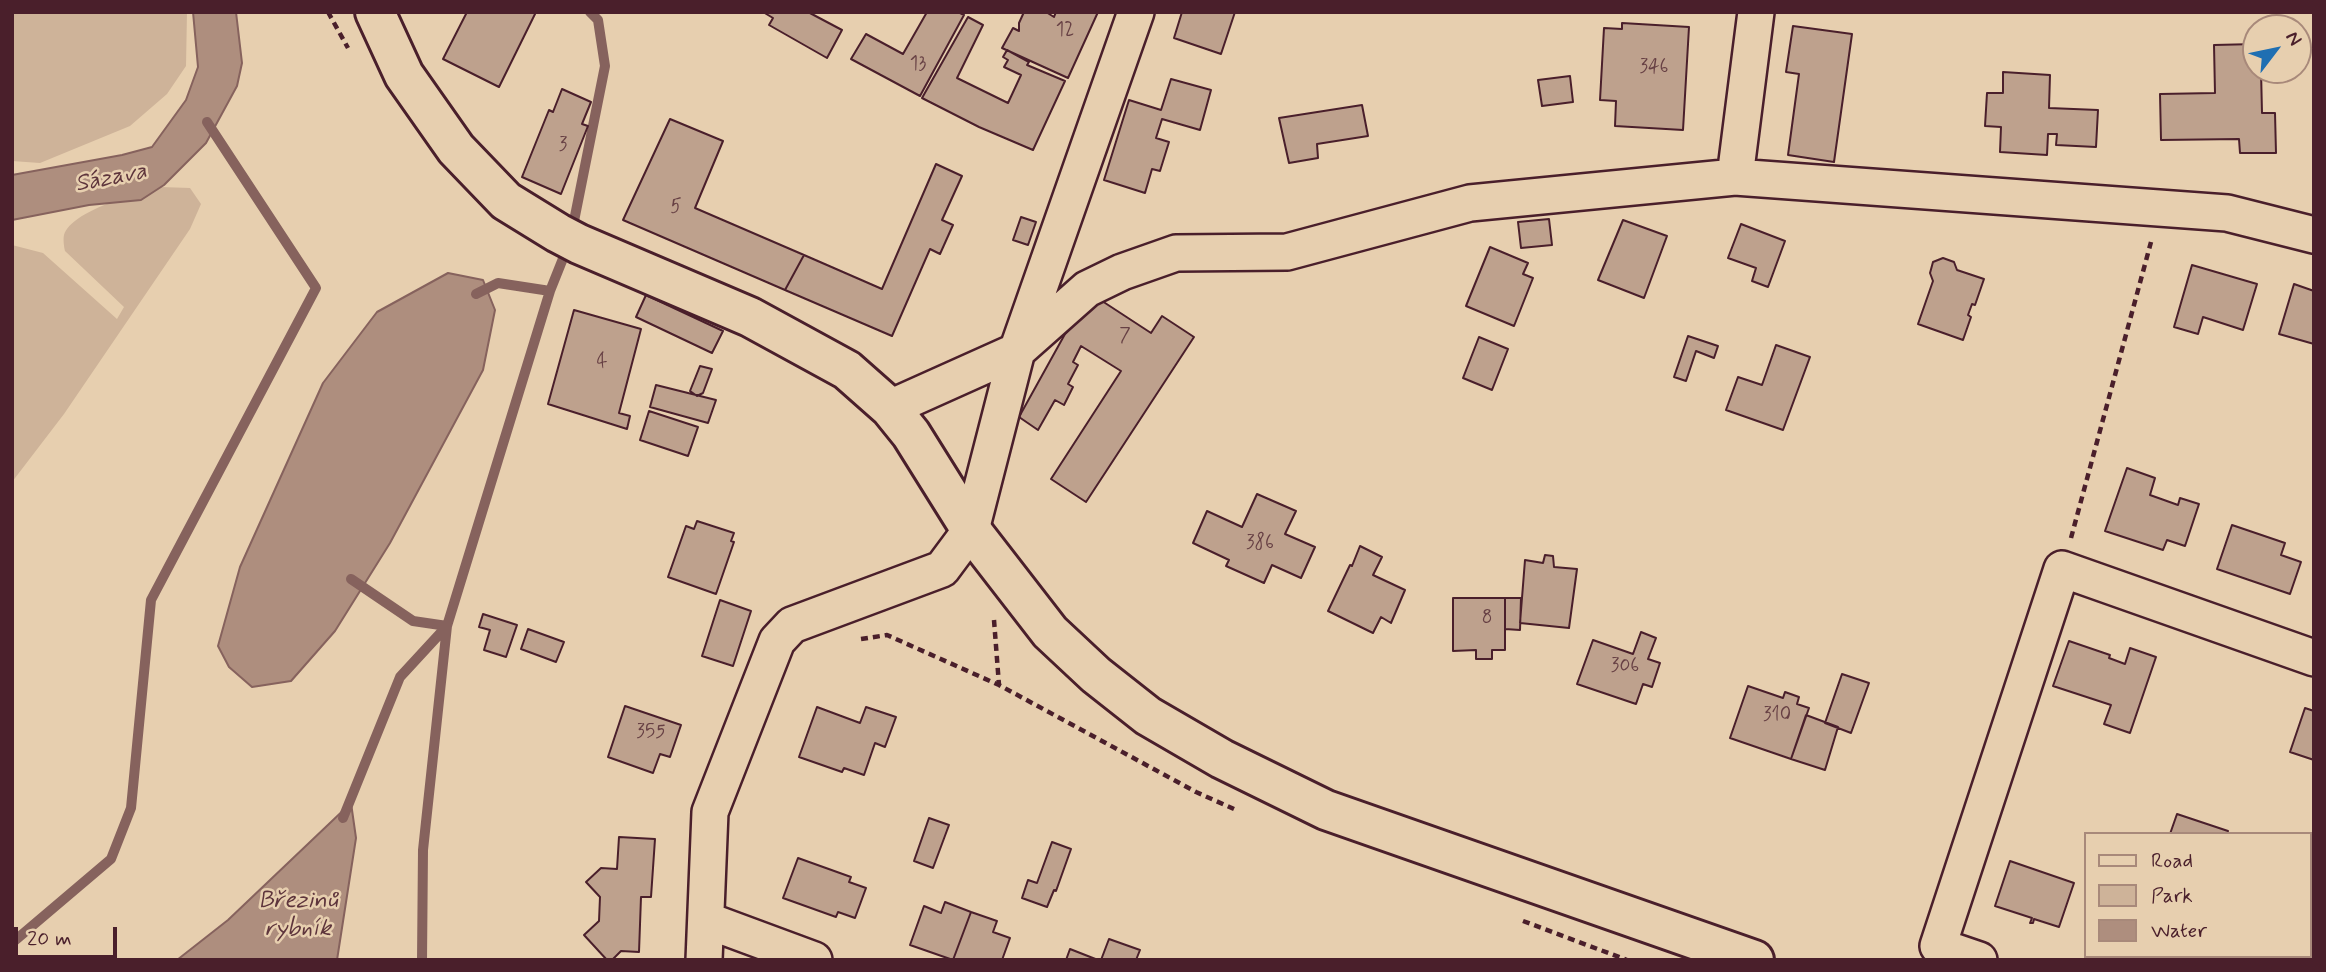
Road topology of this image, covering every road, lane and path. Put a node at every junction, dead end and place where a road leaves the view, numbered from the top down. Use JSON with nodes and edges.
{"nodes":[{"id":1,"x":375,"y":12,"type":"edge"},
{"id":2,"x":1136,"y":12,"type":"edge"},
{"id":3,"x":1756,"y":12,"type":"edge"},
{"id":4,"x":1735,"y":177,"type":"junction"},
{"id":5,"x":2160,"y":209,"type":"junction"},
{"id":6,"x":2314,"y":235,"type":"edge"},
{"id":7,"x":1017,"y":351,"type":"junction"},
{"id":8,"x":890,"y":408,"type":"junction"},
{"id":9,"x":971,"y":530,"type":"junction"},
{"id":10,"x":2062,"y":569,"type":"junction"},
{"id":11,"x":1017,"y":591,"type":"junction"},
{"id":12,"x":849,"y":641,"type":"dead end"},
{"id":13,"x":2314,"y":658,"type":"edge"},
{"id":14,"x":706,"y":920,"type":"junction"},
{"id":15,"x":704,"y":960,"type":"edge"},
{"id":16,"x":814,"y":960,"type":"edge"},
{"id":17,"x":1754,"y":960,"type":"edge"},
{"id":18,"x":1979,"y":960,"type":"edge"}],
"edges":[{"from":1,"to":8,"type":"main road"},
{"from":2,"to":7,"type":"street"},
{"from":3,"to":4,"type":"street"},
{"from":4,"to":5,"type":"street"},
{"from":4,"to":7,"type":"street"},
{"from":5,"to":6,"type":"street"},
{"from":5,"to":10,"type":"path"},
{"from":7,"to":8,"type":"street"},
{"from":7,"to":9,"type":"street"},
{"from":8,"to":9,"type":"main road"},
{"from":9,"to":11,"type":"main road"},
{"from":9,"to":14,"type":"street"},
{"from":10,"to":13,"type":"street"},
{"from":10,"to":18,"type":"street"},
{"from":11,"to":12,"type":"path"},
{"from":11,"to":17,"type":"main road"},
{"from":14,"to":15,"type":"street"},
{"from":14,"to":16,"type":"street"}]}
